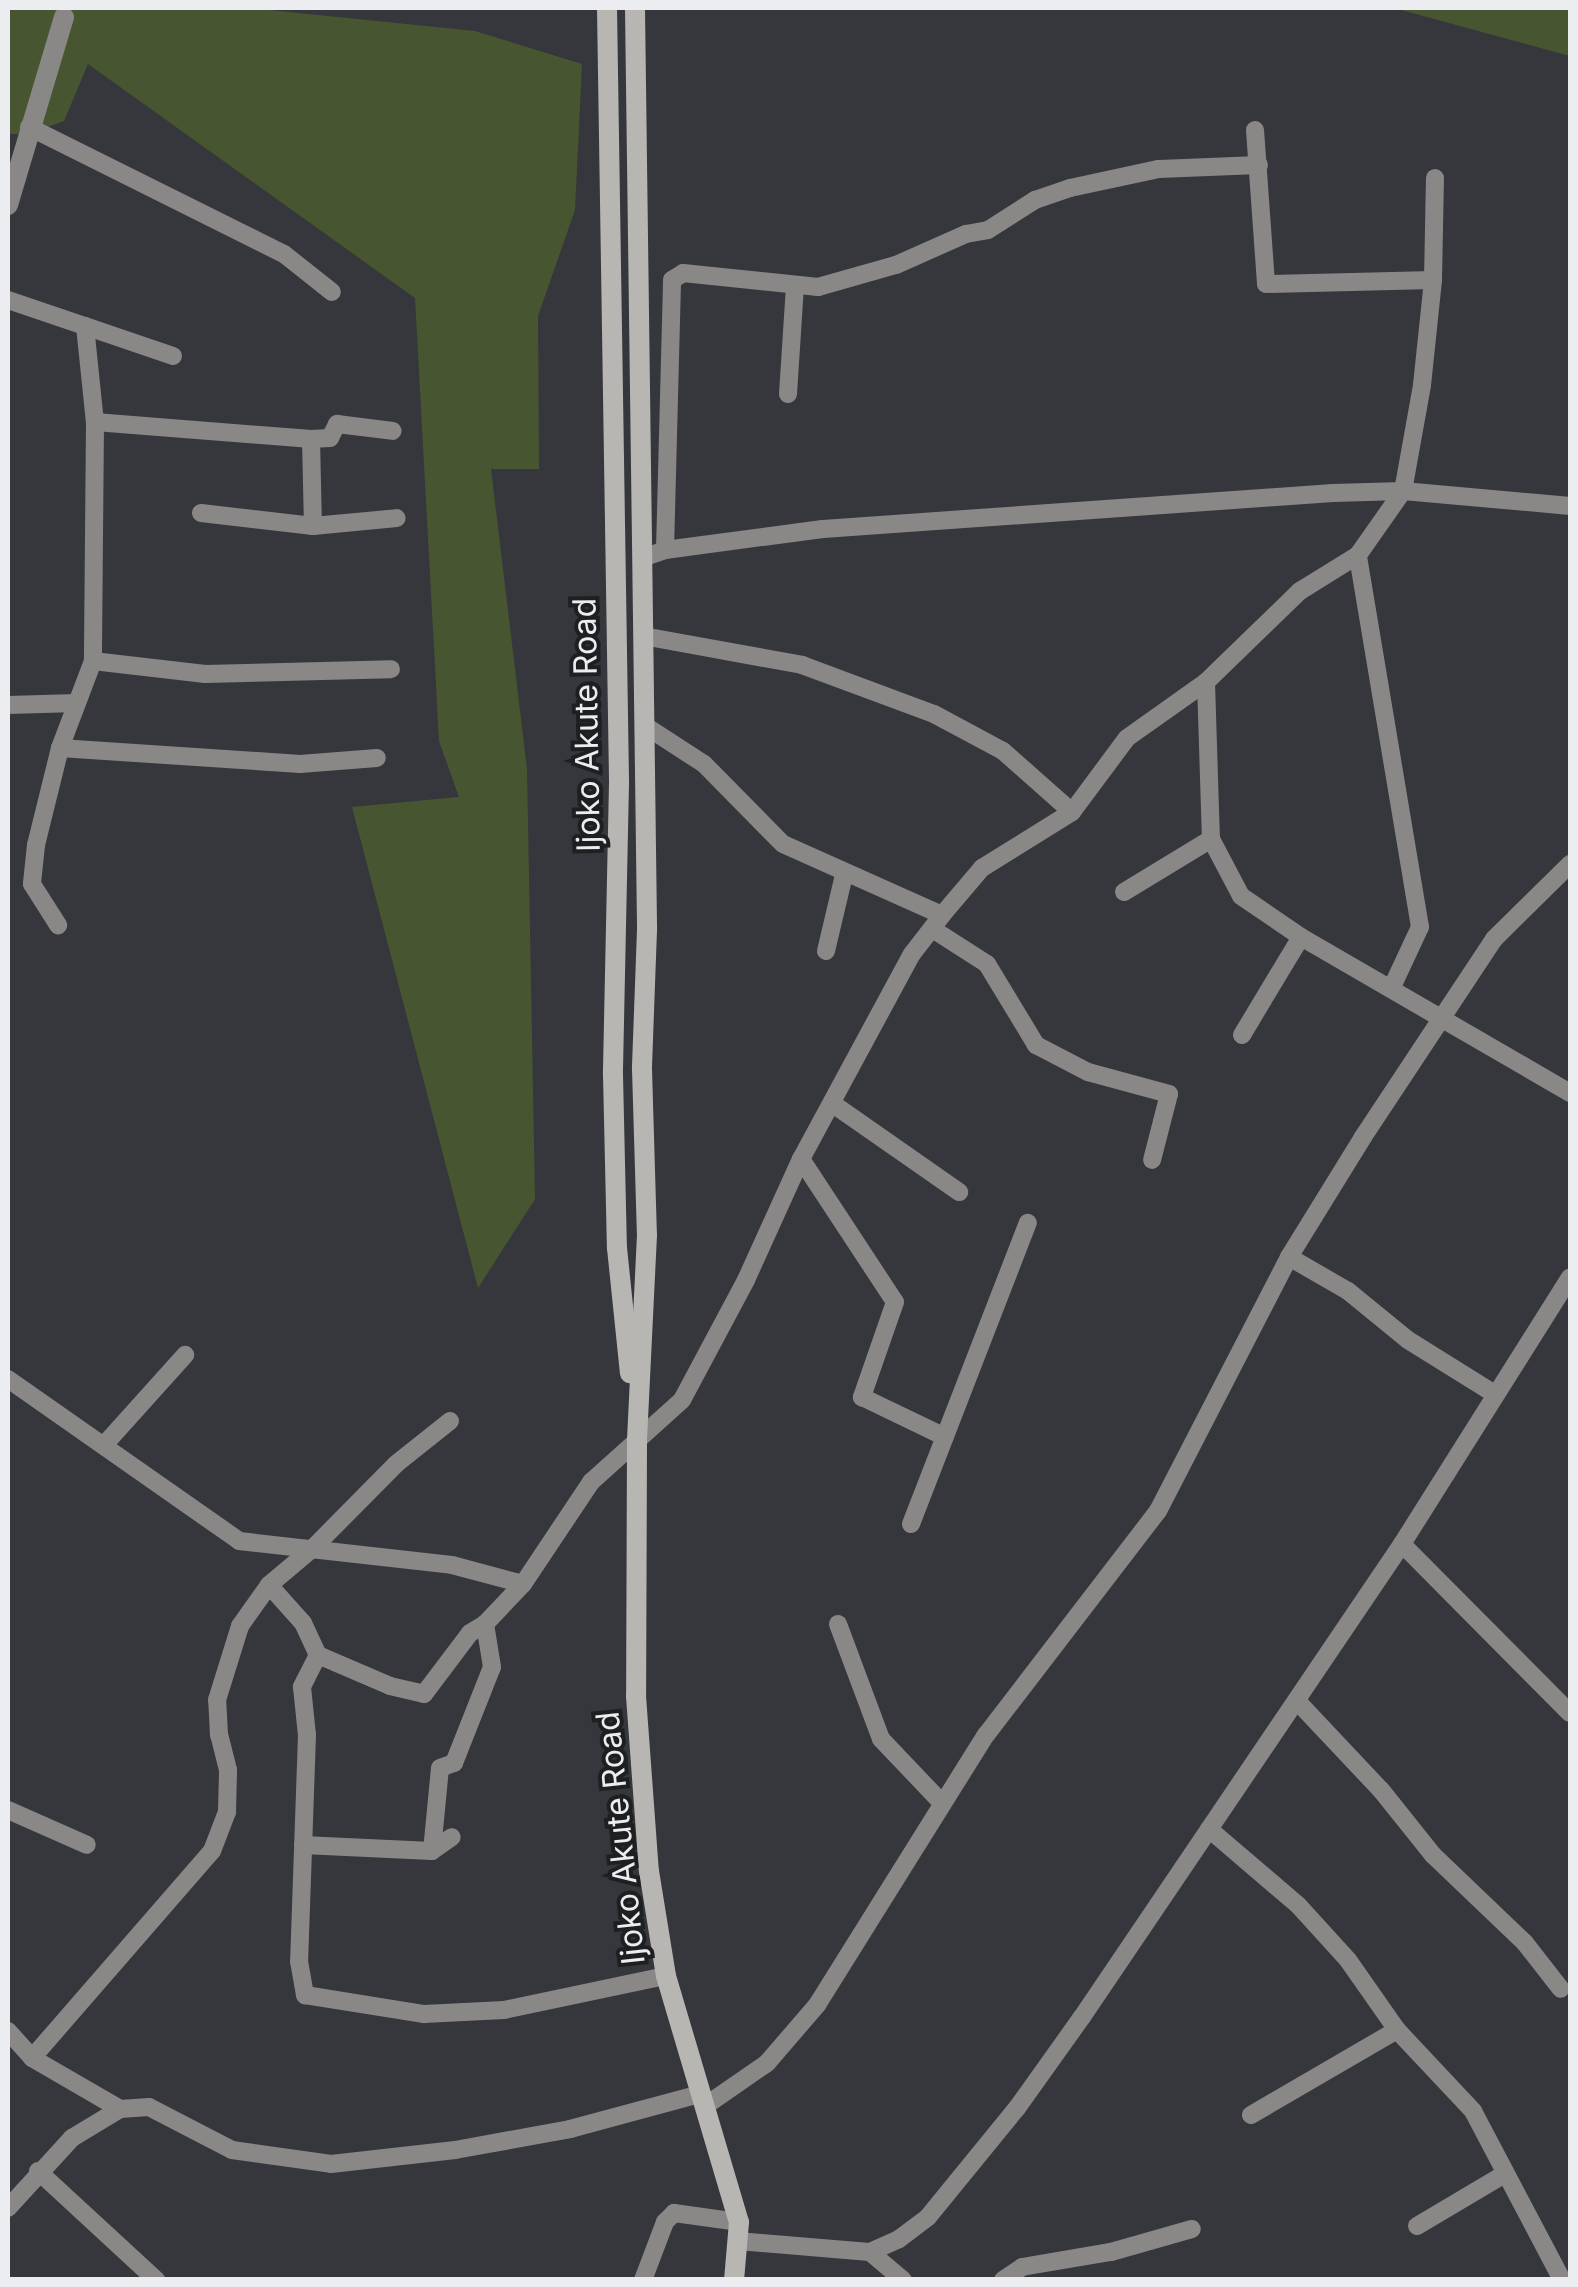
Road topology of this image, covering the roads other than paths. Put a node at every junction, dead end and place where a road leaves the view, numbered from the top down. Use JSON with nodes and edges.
{"nodes":[{"id":1,"x":606,"y":8,"type":"edge"},
{"id":2,"x":635,"y":8,"type":"edge"},
{"id":3,"x":66,"y":12,"type":"edge"},
{"id":4,"x":28,"y":127,"type":"junction"},
{"id":5,"x":1254,"y":130,"type":"dead end"},
{"id":6,"x":1259,"y":165,"type":"junction"},
{"id":7,"x":1435,"y":178,"type":"dead end"},
{"id":8,"x":8,"y":205,"type":"edge"},
{"id":9,"x":1432,"y":280,"type":"junction"},
{"id":10,"x":796,"y":286,"type":"junction"},
{"id":11,"x":332,"y":292,"type":"dead end"},
{"id":12,"x":8,"y":300,"type":"edge"},
{"id":13,"x":86,"y":326,"type":"junction"},
{"id":14,"x":172,"y":356,"type":"dead end"},
{"id":15,"x":788,"y":394,"type":"dead end"},
{"id":16,"x":95,"y":422,"type":"junction"},
{"id":17,"x":393,"y":431,"type":"dead end"},
{"id":18,"x":312,"y":439,"type":"junction"},
{"id":19,"x":1403,"y":491,"type":"junction"},
{"id":20,"x":1570,"y":506,"type":"edge"},
{"id":21,"x":201,"y":513,"type":"dead end"},
{"id":22,"x":397,"y":518,"type":"dead end"},
{"id":23,"x":313,"y":526,"type":"junction"},
{"id":24,"x":665,"y":550,"type":"junction"},
{"id":25,"x":1358,"y":555,"type":"junction"},
{"id":26,"x":642,"y":558,"type":"junction"},
{"id":27,"x":643,"y":636,"type":"junction"},
{"id":28,"x":93,"y":661,"type":"junction"},
{"id":29,"x":391,"y":669,"type":"dead end"},
{"id":30,"x":1206,"y":682,"type":"junction"},
{"id":31,"x":77,"y":703,"type":"junction"},
{"id":32,"x":8,"y":705,"type":"edge"},
{"id":33,"x":647,"y":727,"type":"junction"},
{"id":34,"x":60,"y":748,"type":"junction"},
{"id":35,"x":377,"y":758,"type":"dead end"},
{"id":36,"x":1072,"y":812,"type":"junction"},
{"id":37,"x":1211,"y":839,"type":"junction"},
{"id":38,"x":1570,"y":864,"type":"edge"},
{"id":39,"x":844,"y":875,"type":"junction"},
{"id":40,"x":1124,"y":892,"type":"dead end"},
{"id":41,"x":938,"y":922,"type":"junction"},
{"id":42,"x":58,"y":925,"type":"dead end"},
{"id":43,"x":1301,"y":937,"type":"junction"},
{"id":44,"x":826,"y":951,"type":"dead end"},
{"id":45,"x":1392,"y":987,"type":"junction"},
{"id":46,"x":1443,"y":1019,"type":"junction"},
{"id":47,"x":1242,"y":1035,"type":"dead end"},
{"id":48,"x":1570,"y":1093,"type":"edge"},
{"id":49,"x":832,"y":1104,"type":"junction"},
{"id":50,"x":801,"y":1159,"type":"junction"},
{"id":51,"x":1152,"y":1160,"type":"dead end"},
{"id":52,"x":960,"y":1192,"type":"dead end"},
{"id":53,"x":1028,"y":1223,"type":"dead end"},
{"id":54,"x":1289,"y":1257,"type":"junction"},
{"id":55,"x":1568,"y":1284,"type":"edge"},
{"id":56,"x":185,"y":1355,"type":"dead end"},
{"id":57,"x":8,"y":1379,"type":"edge"},
{"id":58,"x":1493,"y":1393,"type":"junction"},
{"id":59,"x":450,"y":1421,"type":"dead end"},
{"id":60,"x":944,"y":1436,"type":"junction"},
{"id":61,"x":637,"y":1440,"type":"junction"},
{"id":62,"x":105,"y":1444,"type":"junction"},
{"id":63,"x":912,"y":1524,"type":"dead end"},
{"id":64,"x":1402,"y":1544,"type":"junction"},
{"id":65,"x":313,"y":1548,"type":"junction"},
{"id":66,"x":523,"y":1584,"type":"junction"},
{"id":67,"x":269,"y":1585,"type":"junction"},
{"id":68,"x":484,"y":1624,"type":"junction"},
{"id":69,"x":838,"y":1624,"type":"dead end"},
{"id":70,"x":318,"y":1655,"type":"junction"},
{"id":71,"x":1297,"y":1701,"type":"junction"},
{"id":72,"x":1570,"y":1713,"type":"edge"},
{"id":73,"x":942,"y":1803,"type":"junction"},
{"id":74,"x":8,"y":1810,"type":"edge"},
{"id":75,"x":1210,"y":1829,"type":"junction"},
{"id":76,"x":452,"y":1837,"type":"dead end"},
{"id":77,"x":87,"y":1845,"type":"dead end"},
{"id":78,"x":303,"y":1845,"type":"junction"},
{"id":79,"x":432,"y":1852,"type":"junction"},
{"id":80,"x":666,"y":1976,"type":"junction"},
{"id":81,"x":1561,"y":1989,"type":"dead end"},
{"id":82,"x":8,"y":2030,"type":"edge"},
{"id":83,"x":1397,"y":2030,"type":"junction"},
{"id":84,"x":32,"y":2058,"type":"junction"},
{"id":85,"x":702,"y":2100,"type":"junction"},
{"id":86,"x":120,"y":2109,"type":"junction"},
{"id":87,"x":1251,"y":2116,"type":"dead end"},
{"id":88,"x":38,"y":2172,"type":"junction"},
{"id":89,"x":1503,"y":2175,"type":"junction"},
{"id":90,"x":8,"y":2208,"type":"edge"},
{"id":91,"x":1417,"y":2226,"type":"dead end"},
{"id":92,"x":1192,"y":2230,"type":"dead end"},
{"id":93,"x":738,"y":2232,"type":"junction"},
{"id":94,"x":870,"y":2252,"type":"junction"},
{"id":95,"x":156,"y":2280,"type":"edge"},
{"id":96,"x":643,"y":2280,"type":"edge"},
{"id":97,"x":734,"y":2280,"type":"edge"},
{"id":98,"x":903,"y":2280,"type":"edge"},
{"id":99,"x":1003,"y":2280,"type":"edge"},
{"id":100,"x":1562,"y":2280,"type":"edge"}],
"edges":[{"from":1,"to":61,"type":"main road","name":"Ijoko Akute Road"},
{"from":2,"to":26,"type":"main road","name":"Ijoko Akute Road"},
{"from":3,"to":4,"type":"street"},
{"from":4,"to":8,"type":"street"},
{"from":4,"to":11,"type":"street"},
{"from":5,"to":6,"type":"street"},
{"from":6,"to":9,"type":"street"},
{"from":6,"to":10,"type":"street"},
{"from":7,"to":9,"type":"street"},
{"from":9,"to":19,"type":"street"},
{"from":10,"to":15,"type":"street"},
{"from":10,"to":24,"type":"street"},
{"from":12,"to":13,"type":"street"},
{"from":13,"to":14,"type":"street"},
{"from":13,"to":16,"type":"street"},
{"from":16,"to":18,"type":"street"},
{"from":16,"to":28,"type":"street"},
{"from":17,"to":18,"type":"street"},
{"from":18,"to":23,"type":"street"},
{"from":19,"to":20,"type":"street"},
{"from":19,"to":24,"type":"street"},
{"from":19,"to":25,"type":"street"},
{"from":21,"to":23,"type":"street"},
{"from":22,"to":23,"type":"street"},
{"from":24,"to":26,"type":"street"},
{"from":25,"to":30,"type":"street"},
{"from":25,"to":45,"type":"street"},
{"from":26,"to":27,"type":"main road","name":"Ijoko Akute Road"},
{"from":27,"to":33,"type":"main road","name":"Ijoko Akute Road"},
{"from":27,"to":36,"type":"street"},
{"from":28,"to":29,"type":"street"},
{"from":28,"to":31,"type":"street"},
{"from":30,"to":36,"type":"street"},
{"from":30,"to":37,"type":"street"},
{"from":31,"to":32,"type":"street"},
{"from":31,"to":34,"type":"street"},
{"from":33,"to":39,"type":"street"},
{"from":33,"to":61,"type":"main road","name":"Ijoko Akute Road"},
{"from":34,"to":35,"type":"street"},
{"from":34,"to":42,"type":"street"},
{"from":36,"to":41,"type":"street"},
{"from":37,"to":40,"type":"street"},
{"from":37,"to":43,"type":"street"},
{"from":38,"to":46,"type":"street"},
{"from":39,"to":41,"type":"street"},
{"from":39,"to":44,"type":"street"},
{"from":41,"to":49,"type":"street"},
{"from":41,"to":51,"type":"street"},
{"from":43,"to":45,"type":"street"},
{"from":43,"to":47,"type":"street"},
{"from":45,"to":46,"type":"street"},
{"from":46,"to":48,"type":"street"},
{"from":46,"to":54,"type":"street"},
{"from":49,"to":50,"type":"street"},
{"from":49,"to":52,"type":"street"},
{"from":50,"to":60,"type":"street"},
{"from":50,"to":61,"type":"street"},
{"from":53,"to":60,"type":"street"},
{"from":54,"to":58,"type":"street"},
{"from":54,"to":73,"type":"street"},
{"from":55,"to":58,"type":"street"},
{"from":56,"to":62,"type":"street"},
{"from":57,"to":62,"type":"street"},
{"from":58,"to":64,"type":"street"},
{"from":59,"to":65,"type":"street"},
{"from":60,"to":63,"type":"street"},
{"from":61,"to":66,"type":"street"},
{"from":61,"to":80,"type":"main road","name":"Ijoko Akute Road"},
{"from":62,"to":65,"type":"street"},
{"from":64,"to":71,"type":"street"},
{"from":64,"to":72,"type":"street"},
{"from":65,"to":66,"type":"street"},
{"from":65,"to":67,"type":"street"},
{"from":66,"to":68,"type":"street"},
{"from":67,"to":70,"type":"street"},
{"from":67,"to":84,"type":"street"},
{"from":68,"to":70,"type":"street"},
{"from":68,"to":79,"type":"street"},
{"from":69,"to":73,"type":"street"},
{"from":70,"to":78,"type":"street"},
{"from":71,"to":75,"type":"street"},
{"from":71,"to":81,"type":"street"},
{"from":73,"to":85,"type":"street"},
{"from":74,"to":77,"type":"street"},
{"from":75,"to":83,"type":"street"},
{"from":75,"to":94,"type":"street"},
{"from":76,"to":79,"type":"street"},
{"from":78,"to":79,"type":"street"},
{"from":78,"to":80,"type":"street"},
{"from":80,"to":85,"type":"main road","name":"Ijoko Akute Road"},
{"from":82,"to":84,"type":"street"},
{"from":83,"to":87,"type":"street"},
{"from":83,"to":89,"type":"street"},
{"from":84,"to":86,"type":"street"},
{"from":85,"to":86,"type":"street"},
{"from":85,"to":93,"type":"main road","name":"Ijoko Akute Road"},
{"from":86,"to":88,"type":"street"},
{"from":88,"to":90,"type":"street"},
{"from":88,"to":95,"type":"street"},
{"from":89,"to":91,"type":"street"},
{"from":89,"to":100,"type":"street"},
{"from":92,"to":99,"type":"street"},
{"from":93,"to":94,"type":"street"},
{"from":93,"to":96,"type":"street"},
{"from":93,"to":97,"type":"main road","name":"Ijoko Akute Road"},
{"from":94,"to":98,"type":"street"}]}
